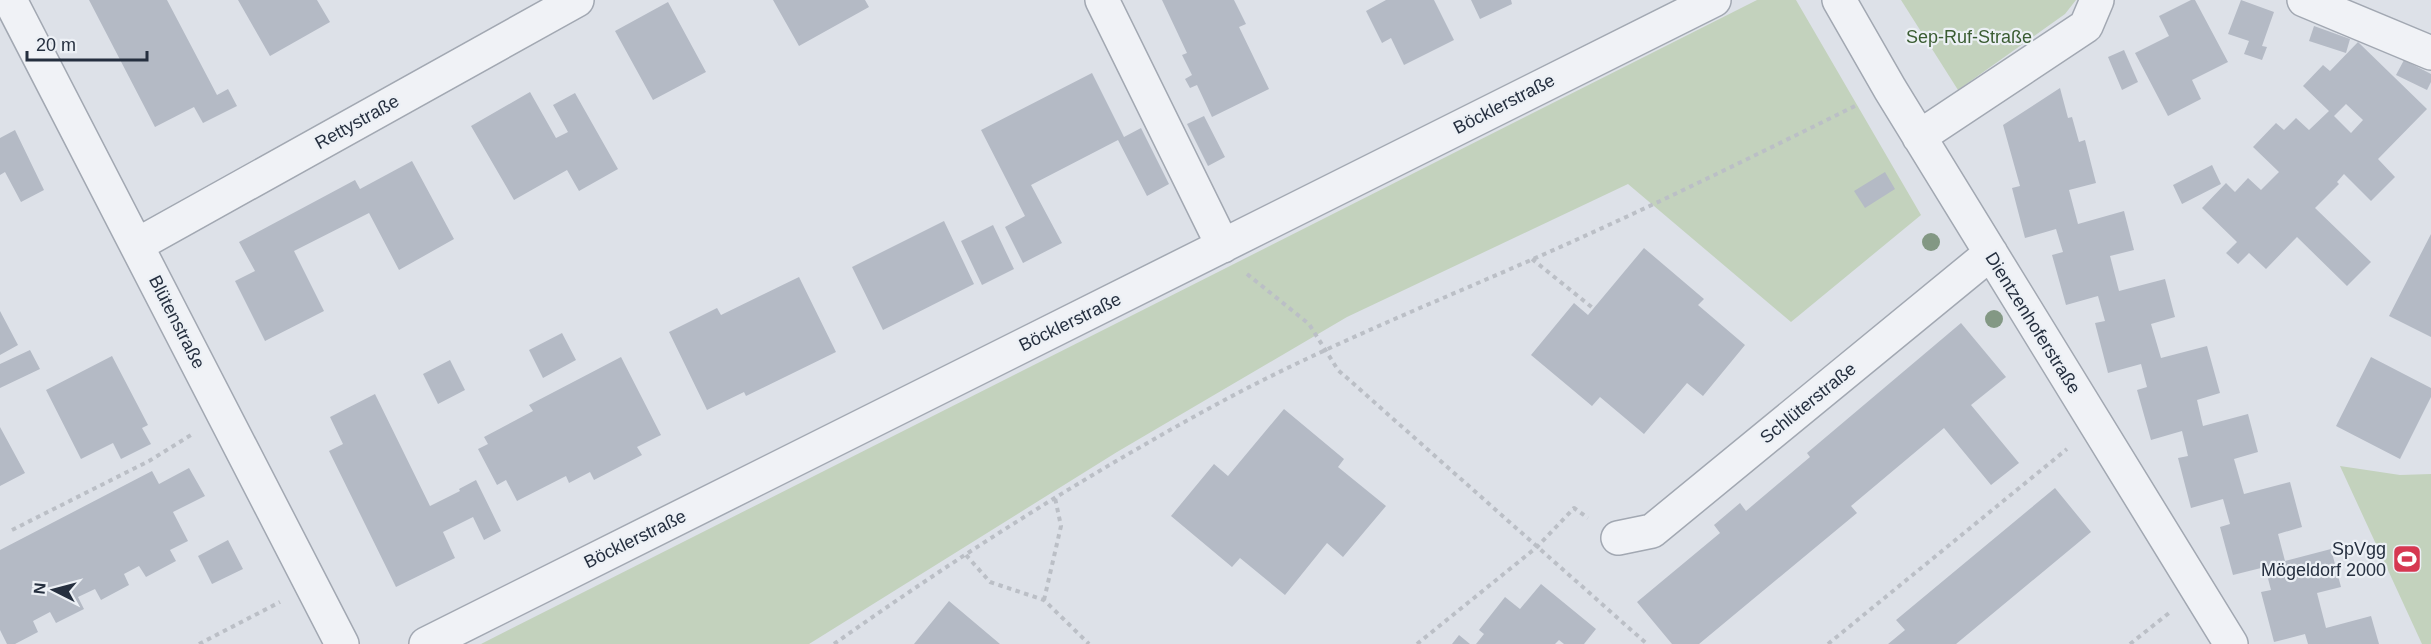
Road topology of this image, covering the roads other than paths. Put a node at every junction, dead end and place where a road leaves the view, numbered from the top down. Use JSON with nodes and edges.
{"nodes":[{"id":1,"x":10,"y":0,"type":"edge"},
{"id":2,"x":576,"y":0,"type":"edge"},
{"id":3,"x":1102,"y":0,"type":"edge"},
{"id":4,"x":1714,"y":0,"type":"edge"},
{"id":5,"x":1839,"y":0,"type":"edge"},
{"id":6,"x":2097,"y":0,"type":"edge"},
{"id":7,"x":2304,"y":0,"type":"edge"},
{"id":8,"x":2431,"y":53,"type":"edge"},
{"id":9,"x":1919,"y":137,"type":"junction"},
{"id":10,"x":137,"y":245,"type":"junction"},
{"id":11,"x":1223,"y":246,"type":"junction"},
{"id":12,"x":1990,"y":253,"type":"junction"},
{"id":13,"x":1618,"y":538,"type":"road end"},
{"id":14,"x":342,"y":644,"type":"edge"},
{"id":15,"x":426,"y":644,"type":"edge"},
{"id":16,"x":2231,"y":644,"type":"edge"}],
"edges":[{"from":1,"to":10,"type":"street","name":"Blütenstraße"},
{"from":2,"to":10,"type":"street","name":"Rettystraße"},
{"from":3,"to":11,"type":"street"},
{"from":4,"to":11,"type":"street","name":"Böcklerstraße"},
{"from":5,"to":9,"type":"street","name":"Dientzenhoferstraße"},
{"from":6,"to":9,"type":"street"},
{"from":7,"to":8,"type":"street"},
{"from":9,"to":12,"type":"street","name":"Dientzenhoferstraße"},
{"from":10,"to":14,"type":"street","name":"Blütenstraße"},
{"from":11,"to":15,"type":"street","name":"Böcklerstraße"},
{"from":12,"to":13,"type":"street","name":"Schlüterstraße"},
{"from":12,"to":16,"type":"street","name":"Dientzenhoferstraße"}]}
